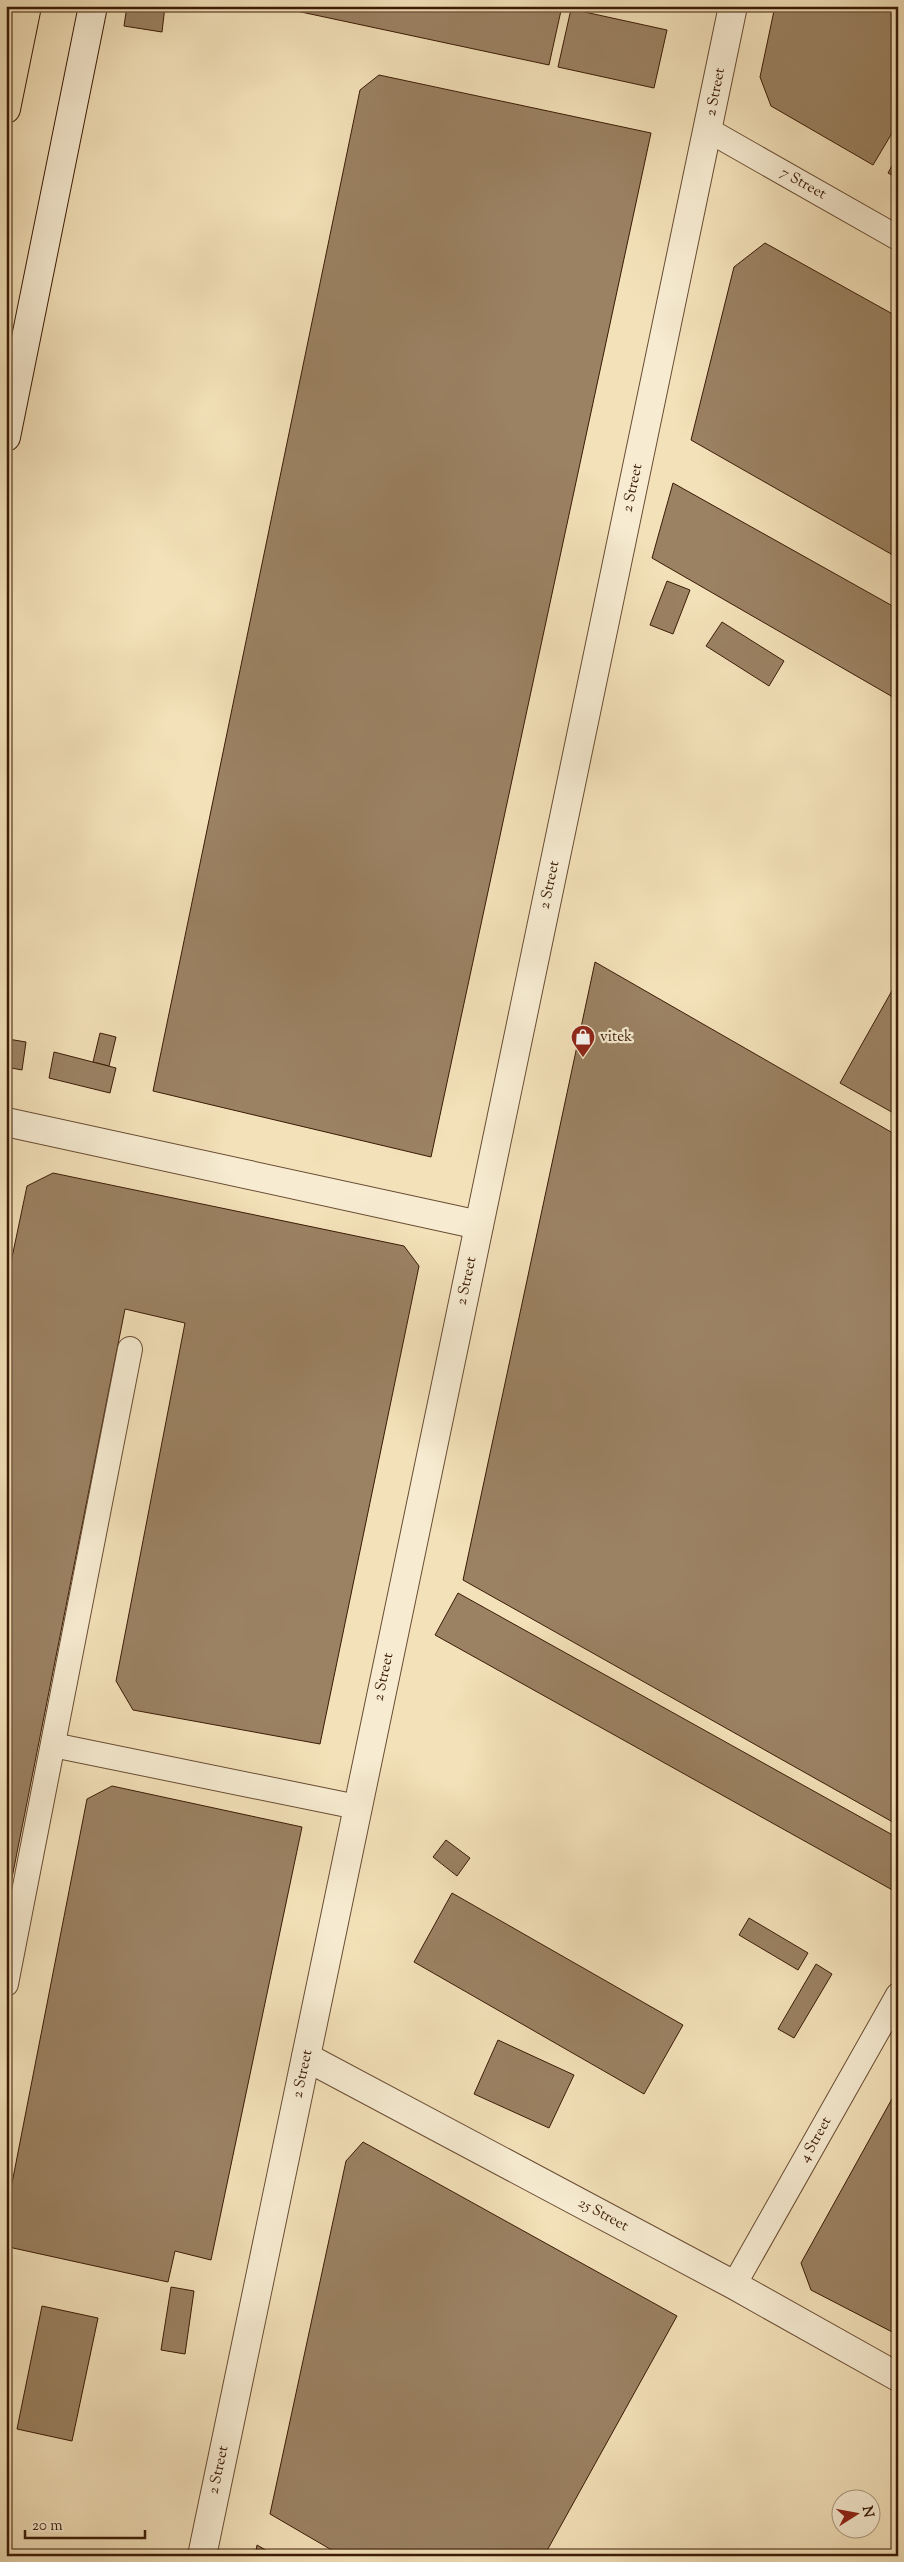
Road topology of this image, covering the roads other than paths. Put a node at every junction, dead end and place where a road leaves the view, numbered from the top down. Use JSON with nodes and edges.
{"nodes":[{"id":1,"x":27,"y":6,"type":"edge"},
{"id":2,"x":93,"y":6,"type":"edge"},
{"id":3,"x":733,"y":6,"type":"edge"},
{"id":4,"x":6,"y":108,"type":"edge"},
{"id":5,"x":708,"y":130,"type":"junction"},
{"id":6,"x":898,"y":238,"type":"edge"},
{"id":7,"x":6,"y":437,"type":"edge"},
{"id":8,"x":6,"y":1122,"type":"edge"},
{"id":9,"x":479,"y":1225,"type":"junction"},
{"id":10,"x":130,"y":1349,"type":"dead end"},
{"id":11,"x":53,"y":1745,"type":"junction"},
{"id":12,"x":357,"y":1807,"type":"junction"},
{"id":13,"x":6,"y":1984,"type":"edge"},
{"id":14,"x":898,"y":1995,"type":"edge"},
{"id":15,"x":306,"y":2057,"type":"junction"},
{"id":16,"x":734,"y":2285,"type":"junction"},
{"id":17,"x":898,"y":2377,"type":"edge"},
{"id":18,"x":202,"y":2556,"type":"edge"}],
"edges":[{"from":1,"to":4,"type":"highway"},
{"from":2,"to":7,"type":"street"},
{"from":3,"to":5,"type":"street","name":"2 Street"},
{"from":5,"to":6,"type":"lane","name":"7 Street"},
{"from":5,"to":9,"type":"street","name":"2 Street"},
{"from":8,"to":9,"type":"street"},
{"from":9,"to":12,"type":"street","name":"2 Street"},
{"from":10,"to":11,"type":"lane"},
{"from":11,"to":12,"type":"lane"},
{"from":11,"to":13,"type":"lane"},
{"from":12,"to":15,"type":"street","name":"2 Street"},
{"from":14,"to":16,"type":"lane","name":"4 Street"},
{"from":15,"to":16,"type":"street","name":"25 Street"},
{"from":15,"to":18,"type":"street","name":"2 Street"},
{"from":16,"to":17,"type":"street","name":"25 Street"}]}
